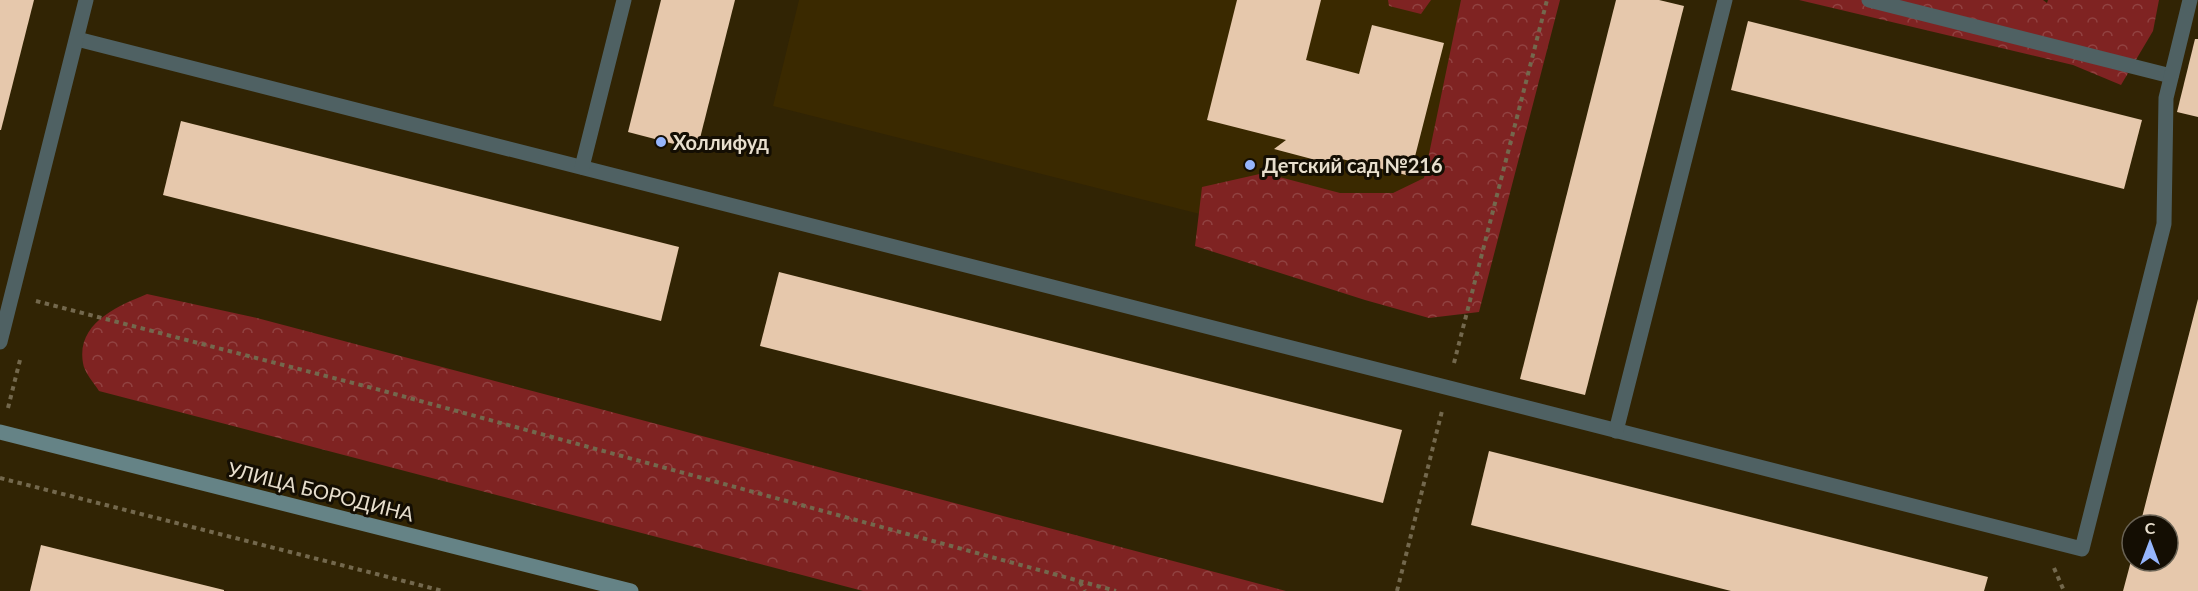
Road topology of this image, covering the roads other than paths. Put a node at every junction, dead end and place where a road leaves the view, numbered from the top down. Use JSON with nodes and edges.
{"nodes":[{"id":1,"x":87,"y":0,"type":"edge"},
{"id":2,"x":624,"y":0,"type":"edge"},
{"id":3,"x":1725,"y":0,"type":"edge"},
{"id":4,"x":1869,"y":0,"type":"edge"},
{"id":5,"x":2190,"y":0,"type":"edge"},
{"id":6,"x":77,"y":39,"type":"junction"},
{"id":7,"x":2171,"y":76,"type":"junction"},
{"id":8,"x":582,"y":167,"type":"junction"},
{"id":9,"x":0,"y":342,"type":"edge"},
{"id":10,"x":1616,"y":431,"type":"junction"},
{"id":11,"x":0,"y":432,"type":"edge"},
{"id":12,"x":631,"y":591,"type":"edge"}],
"edges":[{"from":1,"to":6,"type":"lane"},
{"from":2,"to":8,"type":"lane"},
{"from":3,"to":10,"type":"lane"},
{"from":4,"to":7,"type":"lane"},
{"from":5,"to":7,"type":"lane"},
{"from":6,"to":8,"type":"lane"},
{"from":6,"to":9,"type":"lane"},
{"from":7,"to":10,"type":"lane"},
{"from":8,"to":10,"type":"lane"},
{"from":11,"to":12,"type":"street","name":"УЛИЦА БОРОДИНА"}]}
